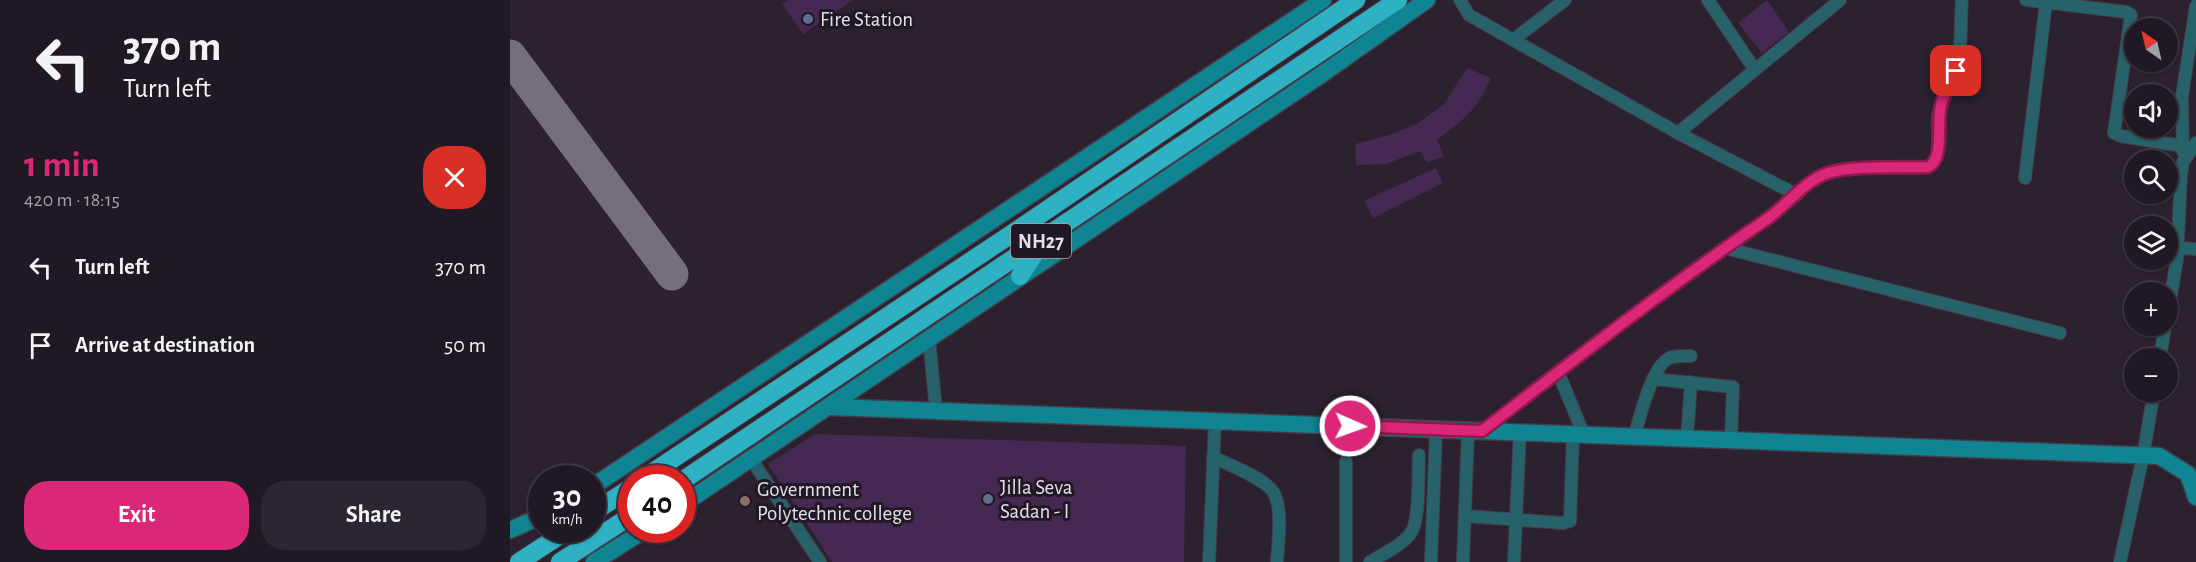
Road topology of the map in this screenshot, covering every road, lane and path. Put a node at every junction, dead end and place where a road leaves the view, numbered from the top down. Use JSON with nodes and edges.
{"nodes":[{"id":1,"x":1323,"y":0,"type":"edge"},
{"id":2,"x":1356,"y":0,"type":"edge"},
{"id":3,"x":1398,"y":0,"type":"edge"},
{"id":4,"x":1427,"y":0,"type":"edge"},
{"id":5,"x":1460,"y":0,"type":"edge"},
{"id":6,"x":1565,"y":0,"type":"edge"},
{"id":7,"x":1708,"y":0,"type":"edge"},
{"id":8,"x":1840,"y":0,"type":"edge"},
{"id":9,"x":1962,"y":0,"type":"edge"},
{"id":10,"x":2026,"y":0,"type":"edge"},
{"id":11,"x":2046,"y":2,"type":"junction"},
{"id":12,"x":2196,"y":6,"type":"edge"},
{"id":13,"x":1513,"y":40,"type":"junction"},
{"id":14,"x":1755,"y":70,"type":"junction"},
{"id":15,"x":1678,"y":133,"type":"junction"},
{"id":16,"x":2196,"y":143,"type":"edge"},
{"id":17,"x":2182,"y":146,"type":"junction"},
{"id":18,"x":2184,"y":162,"type":"junction"},
{"id":19,"x":2025,"y":178,"type":"dead end"},
{"id":20,"x":1797,"y":195,"type":"junction"},
{"id":21,"x":2178,"y":230,"type":"edge"},
{"id":22,"x":1044,"y":238,"type":"junction"},
{"id":23,"x":1725,"y":248,"type":"junction"},
{"id":24,"x":2178,"y":248,"type":"edge"},
{"id":25,"x":2196,"y":249,"type":"edge"},
{"id":26,"x":1020,"y":276,"type":"junction"},
{"id":27,"x":2060,"y":333,"type":"dead end"},
{"id":28,"x":929,"y":338,"type":"junction"},
{"id":29,"x":1691,"y":356,"type":"dead end"},
{"id":30,"x":1558,"y":372,"type":"junction"},
{"id":31,"x":1653,"y":379,"type":"junction"},
{"id":32,"x":1691,"y":382,"type":"junction"},
{"id":33,"x":2152,"y":402,"type":"edge"},
{"id":34,"x":830,"y":407,"type":"junction"},
{"id":35,"x":936,"y":411,"type":"junction"},
{"id":36,"x":1215,"y":421,"type":"junction"},
{"id":37,"x":1437,"y":429,"type":"junction"},
{"id":38,"x":1475,"y":431,"type":"junction"},
{"id":39,"x":1520,"y":432,"type":"junction"},
{"id":40,"x":1578,"y":435,"type":"junction"},
{"id":41,"x":1634,"y":437,"type":"junction"},
{"id":42,"x":1687,"y":439,"type":"junction"},
{"id":43,"x":1731,"y":440,"type":"junction"},
{"id":44,"x":1419,"y":455,"type":"dead end"},
{"id":45,"x":2143,"y":456,"type":"junction"},
{"id":46,"x":1213,"y":457,"type":"junction"},
{"id":47,"x":751,"y":459,"type":"junction"},
{"id":48,"x":1346,"y":461,"type":"dead end"},
{"id":49,"x":664,"y":465,"type":"edge"},
{"id":50,"x":696,"y":472,"type":"edge"},
{"id":51,"x":606,"y":479,"type":"edge"},
{"id":52,"x":696,"y":496,"type":"edge"},
{"id":53,"x":2196,"y":496,"type":"edge"},
{"id":54,"x":1465,"y":516,"type":"junction"},
{"id":55,"x":1516,"y":520,"type":"junction"},
{"id":56,"x":528,"y":522,"type":"edge"},
{"id":57,"x":618,"y":524,"type":"edge"},
{"id":58,"x":510,"y":530,"type":"edge"},
{"id":59,"x":548,"y":543,"type":"edge"},
{"id":60,"x":624,"y":543,"type":"edge"},
{"id":61,"x":519,"y":562,"type":"edge"},
{"id":62,"x":560,"y":562,"type":"edge"},
{"id":63,"x":594,"y":562,"type":"edge"},
{"id":64,"x":820,"y":562,"type":"edge"},
{"id":65,"x":1209,"y":562,"type":"edge"},
{"id":66,"x":1277,"y":562,"type":"edge"},
{"id":67,"x":1346,"y":562,"type":"edge"},
{"id":68,"x":1371,"y":562,"type":"edge"},
{"id":69,"x":1431,"y":562,"type":"edge"},
{"id":70,"x":1463,"y":562,"type":"edge"},
{"id":71,"x":1514,"y":562,"type":"edge"},
{"id":72,"x":2120,"y":562,"type":"edge"}],
"edges":[{"from":1,"to":51,"type":"street"},
{"from":2,"to":49,"type":"highway","number":"NH27"},
{"from":3,"to":22,"type":"highway","number":"NH27"},
{"from":4,"to":26,"type":"street"},
{"from":5,"to":13,"type":"street"},
{"from":6,"to":13,"type":"street"},
{"from":7,"to":14,"type":"street"},
{"from":8,"to":14,"type":"street"},
{"from":9,"to":20,"type":"street"},
{"from":10,"to":11,"type":"street"},
{"from":11,"to":17,"type":"street"},
{"from":11,"to":19,"type":"street"},
{"from":12,"to":17,"type":"street"},
{"from":13,"to":15,"type":"street"},
{"from":14,"to":15,"type":"street"},
{"from":15,"to":20,"type":"street"},
{"from":16,"to":18,"type":"street"},
{"from":17,"to":18,"type":"street"},
{"from":18,"to":21,"type":"street"},
{"from":20,"to":23,"type":"street"},
{"from":22,"to":26,"type":"highway"},
{"from":22,"to":50,"type":"highway","number":"NH27"},
{"from":23,"to":27,"type":"street"},
{"from":23,"to":30,"type":"street"},
{"from":24,"to":25,"type":"street"},
{"from":26,"to":28,"type":"street"},
{"from":28,"to":34,"type":"street"},
{"from":28,"to":35,"type":"street"},
{"from":29,"to":31,"type":"street"},
{"from":30,"to":38,"type":"street"},
{"from":30,"to":40,"type":"street"},
{"from":31,"to":32,"type":"street"},
{"from":31,"to":41,"type":"street"},
{"from":32,"to":42,"type":"street"},
{"from":32,"to":43,"type":"street"},
{"from":33,"to":45,"type":"street"},
{"from":34,"to":35,"type":"street"},
{"from":34,"to":47,"type":"street"},
{"from":35,"to":36,"type":"street"},
{"from":36,"to":37,"type":"street"},
{"from":36,"to":46,"type":"street"},
{"from":37,"to":38,"type":"street"},
{"from":37,"to":69,"type":"street"},
{"from":38,"to":39,"type":"street"},
{"from":38,"to":54,"type":"street"},
{"from":39,"to":40,"type":"street"},
{"from":39,"to":55,"type":"street"},
{"from":40,"to":41,"type":"street"},
{"from":40,"to":55,"type":"street"},
{"from":41,"to":42,"type":"street"},
{"from":42,"to":43,"type":"street"},
{"from":43,"to":45,"type":"street"},
{"from":44,"to":68,"type":"street"},
{"from":45,"to":53,"type":"street"},
{"from":45,"to":72,"type":"street"},
{"from":46,"to":65,"type":"street"},
{"from":46,"to":66,"type":"street"},
{"from":47,"to":52,"type":"street"},
{"from":47,"to":64,"type":"street"},
{"from":48,"to":67,"type":"street"},
{"from":54,"to":55,"type":"street"},
{"from":54,"to":70,"type":"street"},
{"from":55,"to":71,"type":"street"},
{"from":56,"to":58,"type":"street"},
{"from":57,"to":62,"type":"highway"},
{"from":59,"to":61,"type":"highway"},
{"from":60,"to":63,"type":"street"}]}
